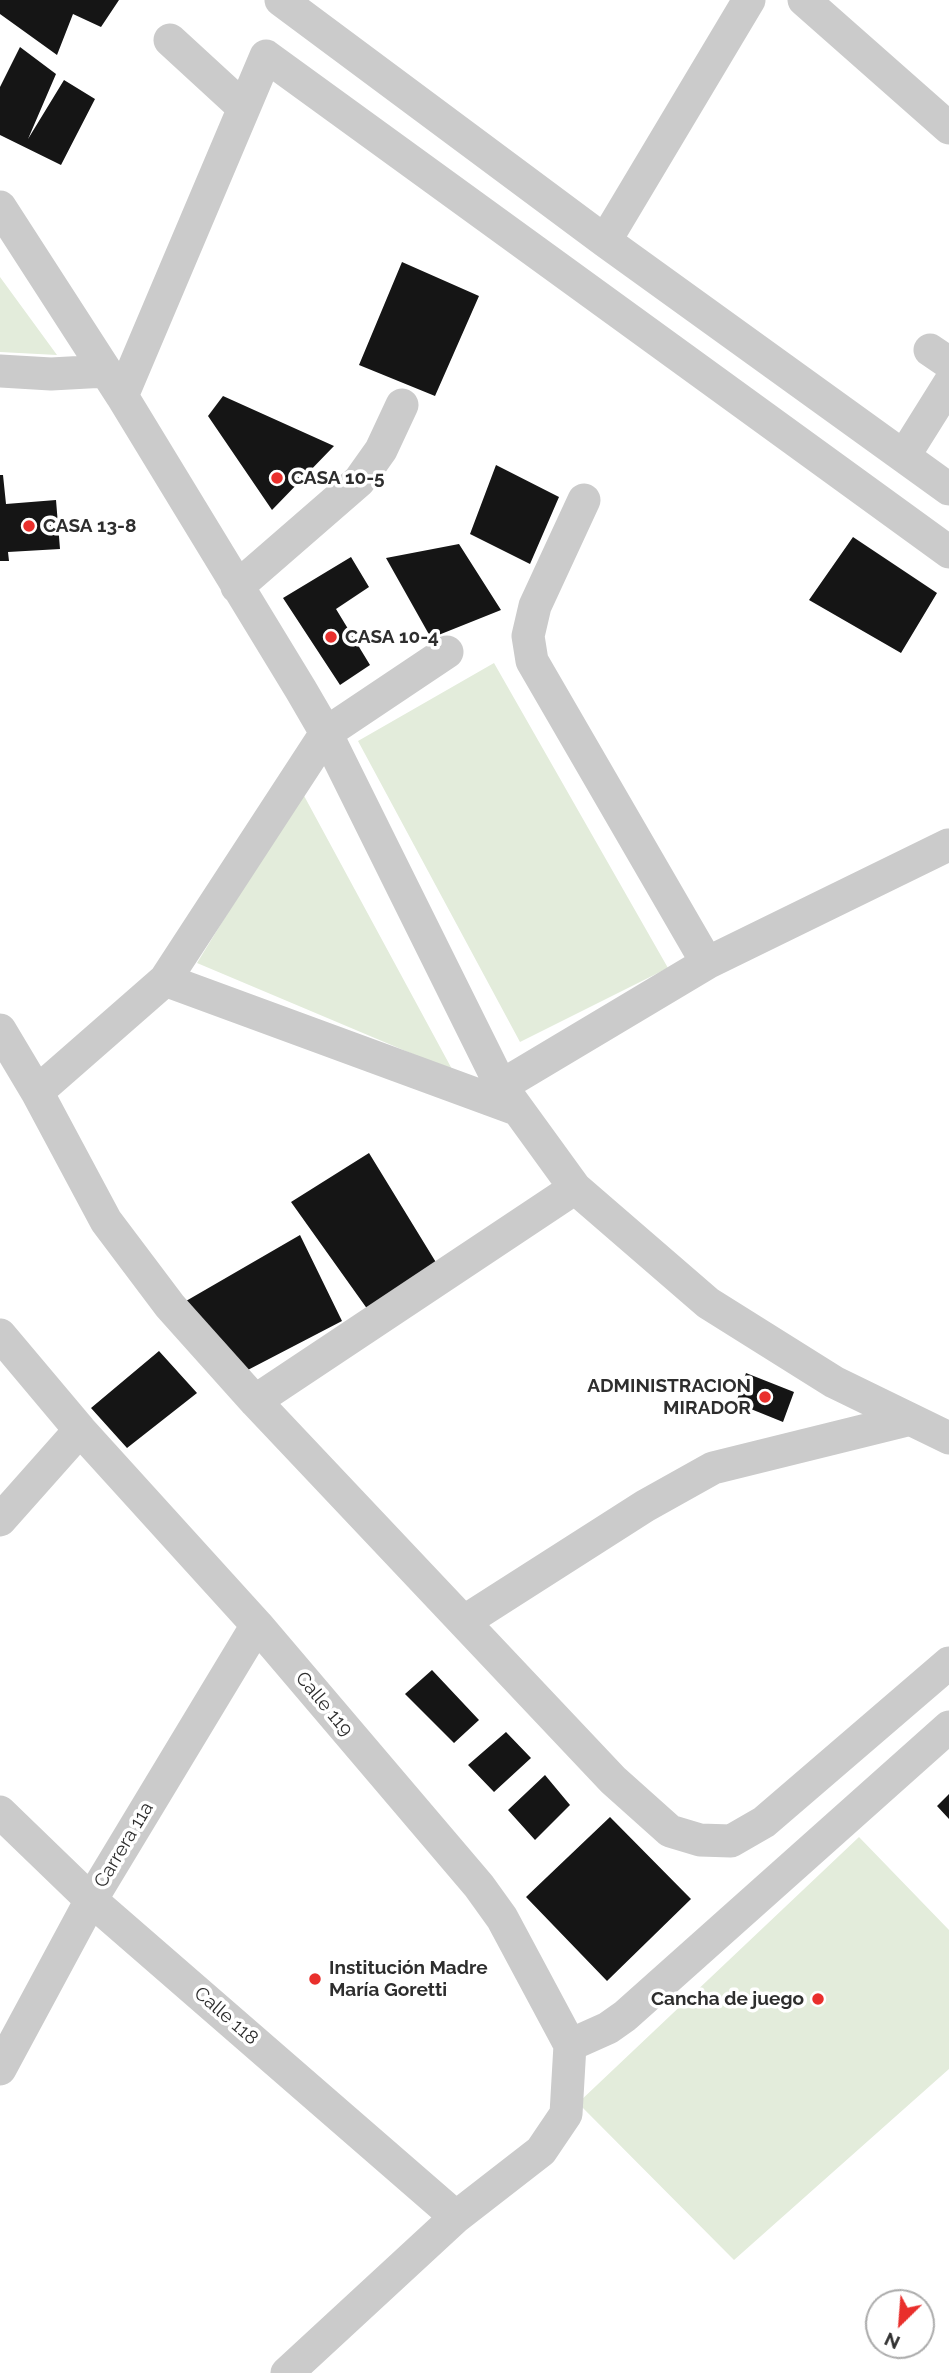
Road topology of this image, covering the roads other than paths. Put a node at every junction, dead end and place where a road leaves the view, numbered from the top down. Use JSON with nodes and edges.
{"nodes":[{"id":1,"x":281,"y":0,"type":"edge"},
{"id":2,"x":750,"y":0,"type":"edge"},
{"id":3,"x":804,"y":0,"type":"edge"},
{"id":4,"x":170,"y":40,"type":"dead end"},
{"id":5,"x":244,"y":108,"type":"junction"},
{"id":6,"x":949,"y":128,"type":"edge"},
{"id":7,"x":0,"y":207,"type":"edge"},
{"id":8,"x":604,"y":241,"type":"junction"},
{"id":9,"x":0,"y":371,"type":"edge"},
{"id":10,"x":114,"y":384,"type":"junction"},
{"id":11,"x":949,"y":384,"type":"edge"},
{"id":12,"x":402,"y":405,"type":"dead end"},
{"id":13,"x":904,"y":456,"type":"junction"},
{"id":14,"x":949,"y":489,"type":"edge"},
{"id":15,"x":584,"y":500,"type":"dead end"},
{"id":16,"x":949,"y":552,"type":"edge"},
{"id":17,"x":237,"y":587,"type":"junction"},
{"id":18,"x":447,"y":652,"type":"dead end"},
{"id":19,"x":326,"y":733,"type":"junction"},
{"id":20,"x":949,"y":843,"type":"edge"},
{"id":21,"x":707,"y":963,"type":"junction"},
{"id":22,"x":165,"y":980,"type":"junction"},
{"id":23,"x":0,"y":1030,"type":"edge"},
{"id":24,"x":37,"y":1092,"type":"junction"},
{"id":25,"x":508,"y":1097,"type":"junction"},
{"id":26,"x":575,"y":1188,"type":"junction"},
{"id":27,"x":0,"y":1335,"type":"edge"},
{"id":28,"x":255,"y":1401,"type":"junction"},
{"id":29,"x":907,"y":1420,"type":"junction"},
{"id":30,"x":80,"y":1430,"type":"junction"},
{"id":31,"x":949,"y":1438,"type":"edge"},
{"id":32,"x":0,"y":1520,"type":"edge"},
{"id":33,"x":465,"y":1621,"type":"junction"},
{"id":34,"x":257,"y":1625,"type":"junction"},
{"id":35,"x":949,"y":1663,"type":"edge"},
{"id":36,"x":949,"y":1727,"type":"edge"},
{"id":37,"x":0,"y":1812,"type":"edge"},
{"id":38,"x":91,"y":1899,"type":"junction"},
{"id":39,"x":570,"y":2045,"type":"junction"},
{"id":40,"x":0,"y":2069,"type":"edge"},
{"id":41,"x":456,"y":2217,"type":"junction"},
{"id":42,"x":287,"y":2373,"type":"edge"}],
"edges":[{"from":1,"to":8,"type":"street"},
{"from":2,"to":8,"type":"street"},
{"from":3,"to":6,"type":"street"},
{"from":4,"to":5,"type":"street"},
{"from":5,"to":10,"type":"street"},
{"from":5,"to":16,"type":"street"},
{"from":7,"to":10,"type":"street"},
{"from":8,"to":13,"type":"street"},
{"from":9,"to":10,"type":"street"},
{"from":10,"to":17,"type":"street"},
{"from":11,"to":13,"type":"street"},
{"from":12,"to":17,"type":"street"},
{"from":13,"to":14,"type":"street"},
{"from":15,"to":21,"type":"street"},
{"from":17,"to":19,"type":"street"},
{"from":18,"to":19,"type":"street"},
{"from":19,"to":22,"type":"street"},
{"from":19,"to":25,"type":"street"},
{"from":20,"to":21,"type":"street"},
{"from":21,"to":25,"type":"street"},
{"from":22,"to":24,"type":"street"},
{"from":22,"to":25,"type":"street"},
{"from":23,"to":24,"type":"street"},
{"from":24,"to":28,"type":"street"},
{"from":25,"to":26,"type":"street"},
{"from":26,"to":28,"type":"street"},
{"from":26,"to":29,"type":"street"},
{"from":27,"to":30,"type":"street","name":"Calle 119"},
{"from":28,"to":33,"type":"street"},
{"from":29,"to":31,"type":"street"},
{"from":29,"to":33,"type":"street"},
{"from":30,"to":32,"type":"street"},
{"from":30,"to":34,"type":"street","name":"Calle 119"},
{"from":33,"to":35,"type":"street"},
{"from":34,"to":38,"type":"street","name":"Carrera 11a"},
{"from":34,"to":39,"type":"street","name":"Calle 119"},
{"from":36,"to":39,"type":"street"},
{"from":37,"to":38,"type":"street","name":"Calle 118"},
{"from":38,"to":40,"type":"street","name":"Carrera 11a"},
{"from":38,"to":41,"type":"street","name":"Calle 118"},
{"from":39,"to":41,"type":"street"},
{"from":41,"to":42,"type":"street"}]}
